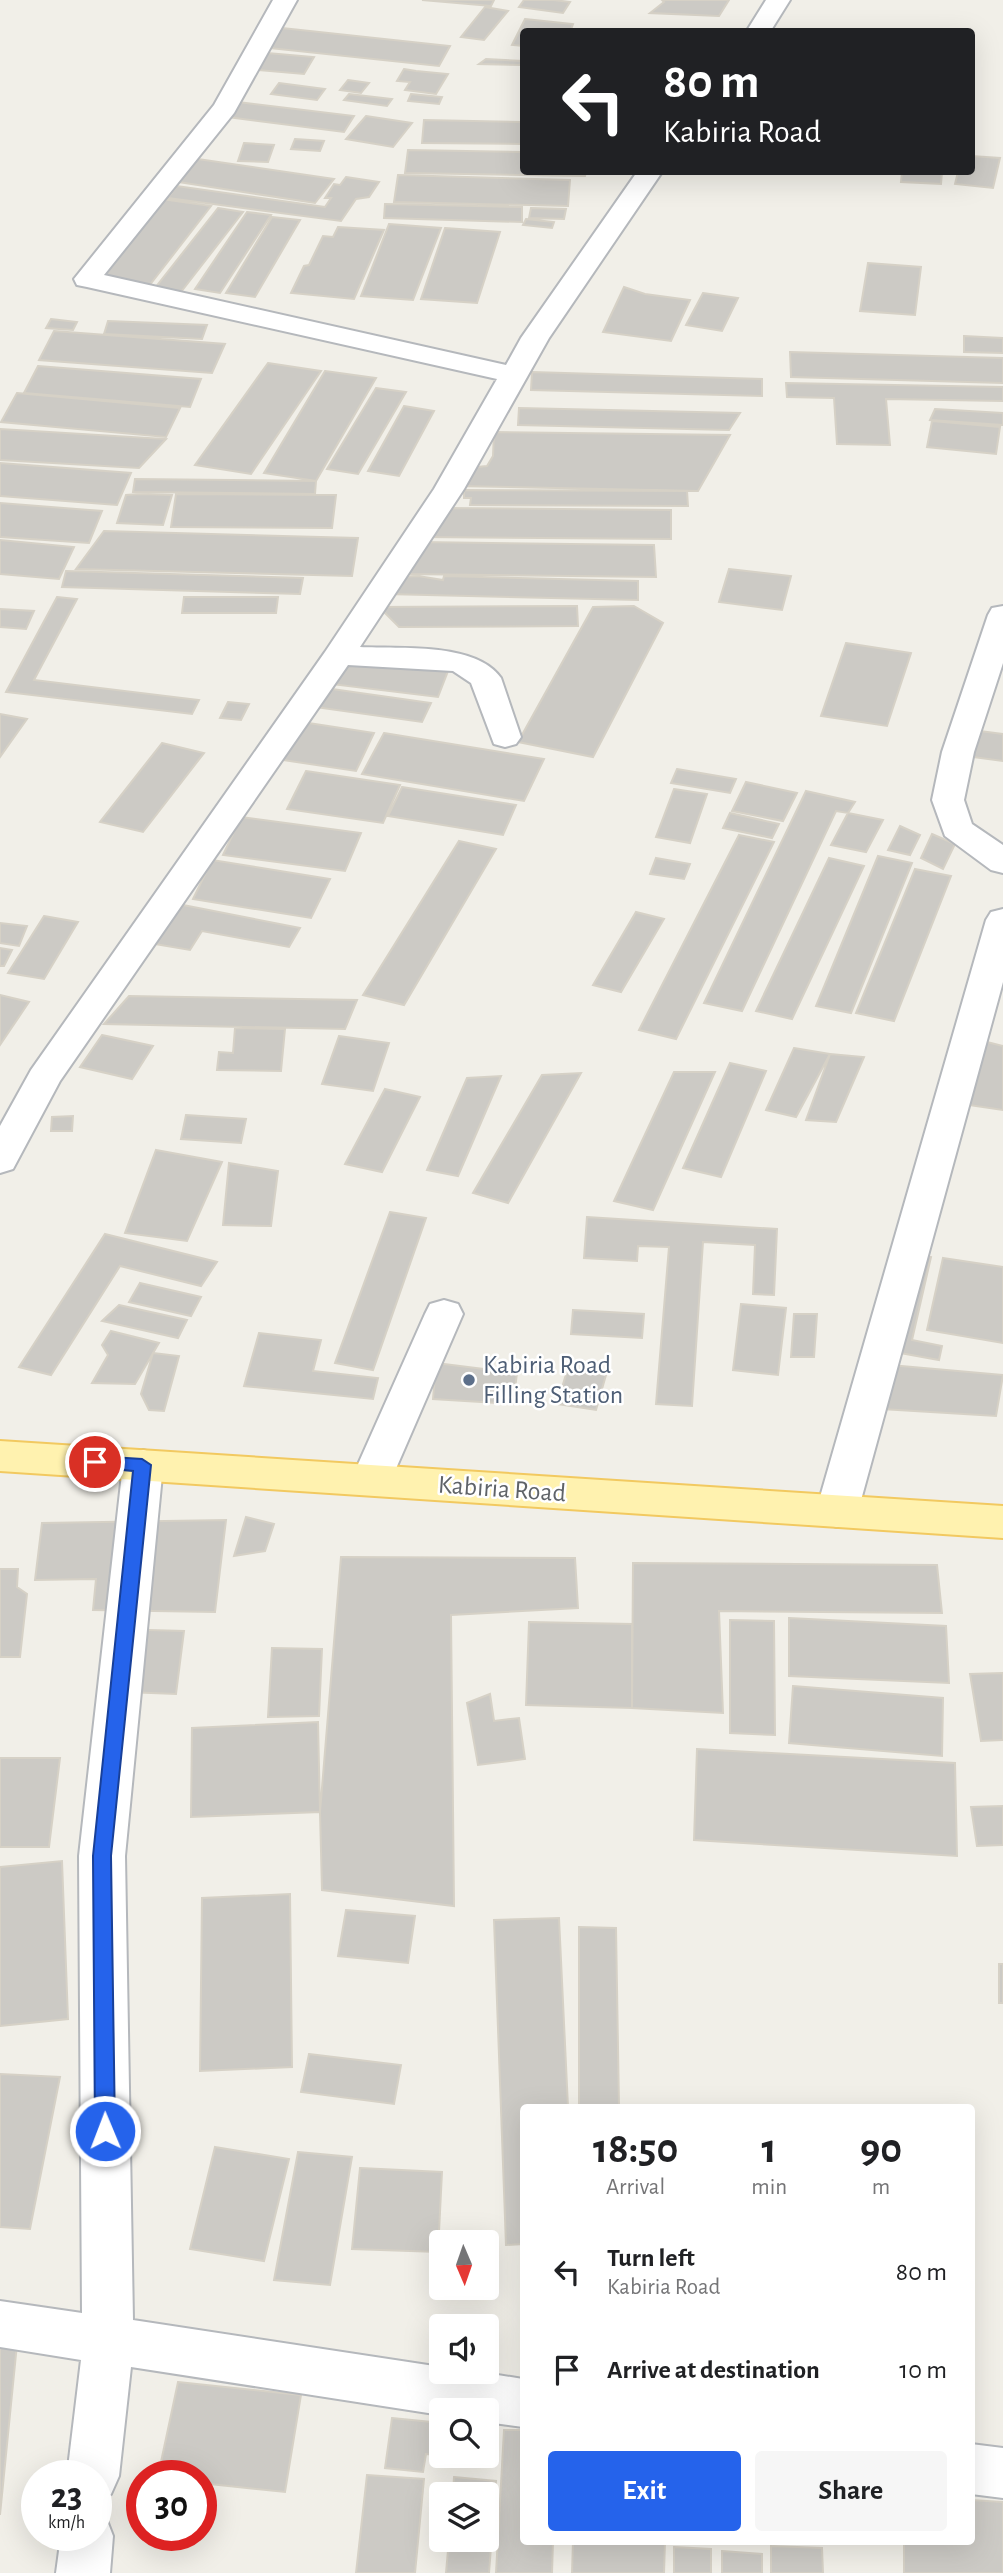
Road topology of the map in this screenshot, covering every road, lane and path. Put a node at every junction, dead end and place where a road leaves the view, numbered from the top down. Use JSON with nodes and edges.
{"nodes":[{"id":1,"x":285,"y":0,"type":"edge"},
{"id":2,"x":778,"y":0,"type":"edge"},
{"id":3,"x":760,"y":28,"type":"edge"},
{"id":4,"x":647,"y":175,"type":"edge"},
{"id":5,"x":515,"y":374,"type":"junction"},
{"id":6,"x":1003,"y":615,"type":"edge"},
{"id":7,"x":339,"y":655,"type":"junction"},
{"id":8,"x":505,"y":737,"type":"dead end"},
{"id":9,"x":1003,"y":863,"type":"edge"},
{"id":10,"x":1003,"y":920,"type":"edge"},
{"id":11,"x":0,"y":1160,"type":"edge"},
{"id":12,"x":444,"y":1314,"type":"dead end"},
{"id":13,"x":0,"y":1456,"type":"edge"},
{"id":14,"x":142,"y":1465,"type":"junction"},
{"id":15,"x":371,"y":1480,"type":"junction"},
{"id":16,"x":837,"y":1511,"type":"junction"},
{"id":17,"x":1003,"y":1522,"type":"edge"},
{"id":18,"x":0,"y":2324,"type":"edge"},
{"id":19,"x":108,"y":2343,"type":"junction"},
{"id":20,"x":520,"y":2403,"type":"edge"},
{"id":21,"x":95,"y":2460,"type":"edge"},
{"id":22,"x":975,"y":2470,"type":"edge"},
{"id":23,"x":1003,"y":2473,"type":"edge"},
{"id":24,"x":85,"y":2551,"type":"edge"},
{"id":25,"x":83,"y":2573,"type":"edge"}],
"edges":[{"from":1,"to":5,"type":"street"},
{"from":2,"to":3,"type":"street"},
{"from":4,"to":5,"type":"street"},
{"from":5,"to":7,"type":"street"},
{"from":6,"to":9,"type":"street"},
{"from":7,"to":8,"type":"street"},
{"from":7,"to":11,"type":"street"},
{"from":10,"to":16,"type":"street"},
{"from":12,"to":15,"type":"street"},
{"from":13,"to":14,"type":"main road","name":"Kabiria Road"},
{"from":14,"to":15,"type":"main road","name":"Kabiria Road"},
{"from":14,"to":19,"type":"street"},
{"from":15,"to":16,"type":"main road","name":"Kabiria Road"},
{"from":16,"to":17,"type":"main road","name":"Kabiria Road"},
{"from":18,"to":19,"type":"street"},
{"from":19,"to":20,"type":"street"},
{"from":19,"to":21,"type":"street"},
{"from":22,"to":23,"type":"street"},
{"from":24,"to":25,"type":"street"}]}
